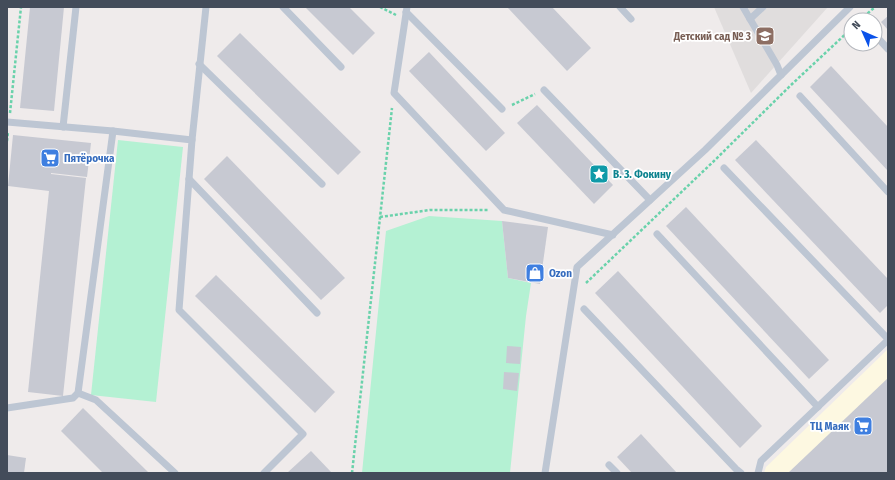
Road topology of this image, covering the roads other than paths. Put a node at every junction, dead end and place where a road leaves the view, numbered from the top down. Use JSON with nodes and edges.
{"nodes":[{"id":1,"x":76,"y":7,"type":"edge"},
{"id":2,"x":206,"y":7,"type":"edge"},
{"id":3,"x":283,"y":7,"type":"edge"},
{"id":4,"x":620,"y":7,"type":"edge"},
{"id":5,"x":743,"y":7,"type":"edge"},
{"id":6,"x":763,"y":7,"type":"edge"},
{"id":7,"x":850,"y":7,"type":"edge"},
{"id":8,"x":406,"y":13,"type":"edge"},
{"id":9,"x":631,"y":19,"type":"dead end"},
{"id":10,"x":750,"y":19,"type":"junction"},
{"id":11,"x":199,"y":64,"type":"junction"},
{"id":12,"x":342,"y":67,"type":"dead end"},
{"id":13,"x":781,"y":75,"type":"junction"},
{"id":14,"x":544,"y":90,"type":"road end"},
{"id":15,"x":800,"y":96,"type":"road end"},
{"id":16,"x":502,"y":109,"type":"road end"},
{"id":17,"x":8,"y":122,"type":"edge"},
{"id":18,"x":63,"y":127,"type":"junction"},
{"id":19,"x":114,"y":131,"type":"junction"},
{"id":20,"x":192,"y":140,"type":"junction"},
{"id":21,"x":724,"y":168,"type":"road end"},
{"id":22,"x":189,"y":179,"type":"junction"},
{"id":23,"x":322,"y":184,"type":"dead end"},
{"id":24,"x":888,"y":192,"type":"edge"},
{"id":25,"x":650,"y":200,"type":"junction"},
{"id":26,"x":657,"y":234,"type":"road end"},
{"id":27,"x":613,"y":235,"type":"junction"},
{"id":28,"x":584,"y":309,"type":"dead end"},
{"id":29,"x":317,"y":313,"type":"dead end"},
{"id":30,"x":888,"y":339,"type":"edge"},
{"id":31,"x":78,"y":393,"type":"junction"},
{"id":32,"x":818,"y":407,"type":"junction"},
{"id":33,"x":7,"y":408,"type":"edge"},
{"id":34,"x":610,"y":465,"type":"dead end"},
{"id":35,"x":175,"y":473,"type":"edge"},
{"id":36,"x":264,"y":473,"type":"edge"},
{"id":37,"x":545,"y":473,"type":"edge"},
{"id":38,"x":617,"y":473,"type":"edge"},
{"id":39,"x":741,"y":473,"type":"edge"},
{"id":40,"x":758,"y":473,"type":"edge"}],
"edges":[{"from":1,"to":18,"type":"lane"},
{"from":2,"to":11,"type":"lane"},
{"from":3,"to":12,"type":"lane"},
{"from":4,"to":9,"type":"lane"},
{"from":5,"to":10,"type":"lane"},
{"from":6,"to":10,"type":"lane"},
{"from":7,"to":13,"type":"lane"},
{"from":8,"to":16,"type":"lane"},
{"from":8,"to":27,"type":"lane"},
{"from":10,"to":13,"type":"lane"},
{"from":11,"to":20,"type":"lane"},
{"from":11,"to":23,"type":"lane"},
{"from":13,"to":25,"type":"lane"},
{"from":14,"to":25,"type":"lane"},
{"from":15,"to":24,"type":"lane"},
{"from":17,"to":18,"type":"lane"},
{"from":18,"to":19,"type":"lane"},
{"from":19,"to":20,"type":"lane"},
{"from":19,"to":31,"type":"lane"},
{"from":20,"to":22,"type":"lane"},
{"from":21,"to":30,"type":"lane"},
{"from":22,"to":29,"type":"lane"},
{"from":22,"to":36,"type":"lane"},
{"from":25,"to":27,"type":"lane"},
{"from":26,"to":32,"type":"lane"},
{"from":27,"to":37,"type":"lane"},
{"from":28,"to":39,"type":"lane"},
{"from":30,"to":32,"type":"lane"},
{"from":31,"to":33,"type":"lane"},
{"from":31,"to":35,"type":"lane"},
{"from":32,"to":40,"type":"lane"},
{"from":34,"to":38,"type":"lane"}]}
